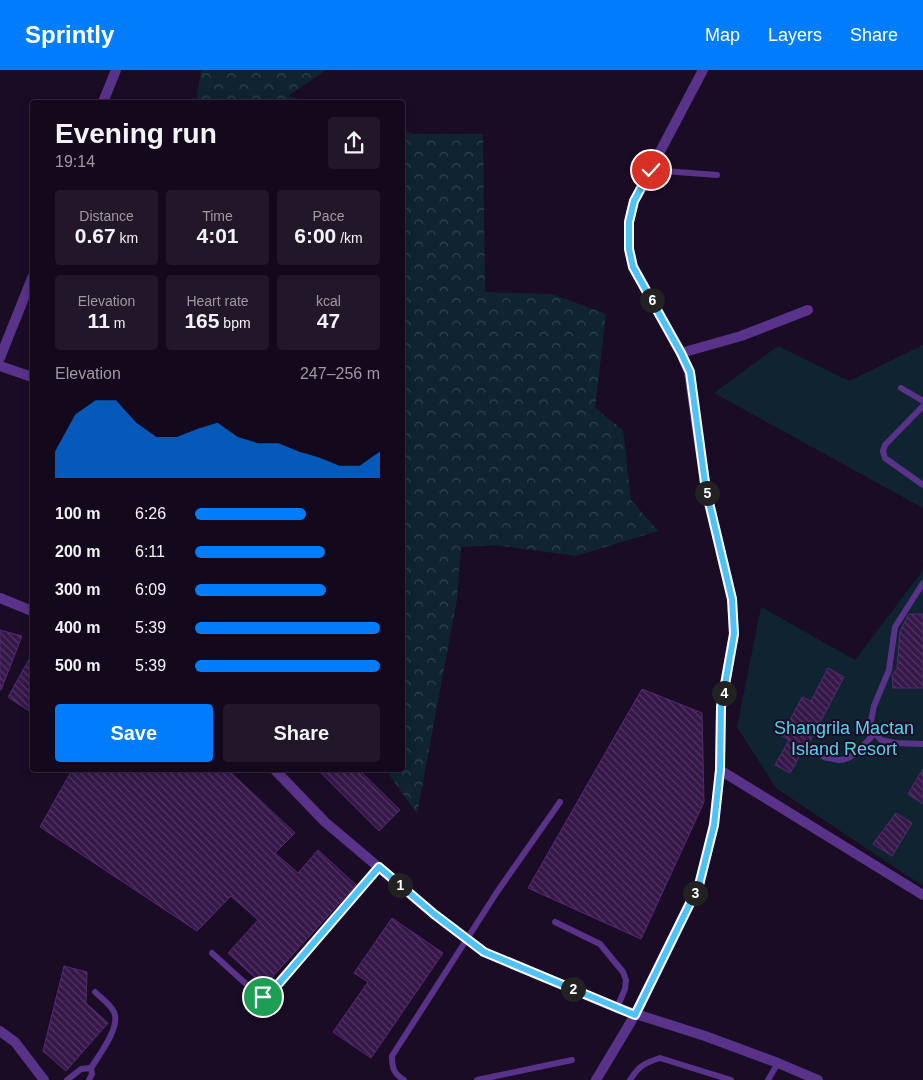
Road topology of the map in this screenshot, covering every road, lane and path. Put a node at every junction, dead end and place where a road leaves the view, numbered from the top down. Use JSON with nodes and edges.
{"nodes":[{"id":1,"x":116,"y":70,"type":"edge"},
{"id":2,"x":703,"y":70,"type":"edge"},
{"id":3,"x":104,"y":100,"type":"edge"},
{"id":4,"x":651,"y":170,"type":"junction"},
{"id":5,"x":717,"y":174,"type":"dead end"},
{"id":6,"x":30,"y":283,"type":"edge"},
{"id":7,"x":808,"y":310,"type":"dead end"},
{"id":8,"x":681,"y":353,"type":"junction"},
{"id":9,"x":0,"y":358,"type":"edge"},
{"id":10,"x":0,"y":366,"type":"edge"},
{"id":11,"x":30,"y":376,"type":"edge"},
{"id":12,"x":901,"y":388,"type":"dead end"},
{"id":13,"x":923,"y":400,"type":"edge"},
{"id":14,"x":923,"y":406,"type":"edge"},
{"id":15,"x":923,"y":485,"type":"edge"},
{"id":16,"x":923,"y":583,"type":"edge"},
{"id":17,"x":0,"y":598,"type":"edge"},
{"id":18,"x":30,"y":610,"type":"edge"},
{"id":19,"x":874,"y":734,"type":"junction"},
{"id":20,"x":923,"y":744,"type":"edge"},
{"id":21,"x":824,"y":757,"type":"dead end"},
{"id":22,"x":720,"y":770,"type":"junction"},
{"id":23,"x":277,"y":772,"type":"edge"},
{"id":24,"x":560,"y":802,"type":"dead end"},
{"id":25,"x":379,"y":867,"type":"junction"},
{"id":26,"x":923,"y":896,"type":"edge"},
{"id":27,"x":555,"y":922,"type":"dead end"},
{"id":28,"x":468,"y":939,"type":"junction"},
{"id":29,"x":212,"y":953,"type":"dead end"},
{"id":30,"x":95,"y":992,"type":"dead end"},
{"id":31,"x":617,"y":1008,"type":"junction"},
{"id":32,"x":635,"y":1015,"type":"junction"},
{"id":33,"x":0,"y":1030,"type":"edge"},
{"id":34,"x":572,"y":1060,"type":"dead end"},
{"id":35,"x":778,"y":1063,"type":"junction"},
{"id":36,"x":91,"y":1068,"type":"junction"},
{"id":37,"x":44,"y":1080,"type":"edge"},
{"id":38,"x":67,"y":1080,"type":"edge"},
{"id":39,"x":89,"y":1080,"type":"edge"},
{"id":40,"x":404,"y":1080,"type":"edge"},
{"id":41,"x":477,"y":1080,"type":"edge"},
{"id":42,"x":596,"y":1080,"type":"edge"},
{"id":43,"x":630,"y":1080,"type":"edge"},
{"id":44,"x":730,"y":1080,"type":"edge"},
{"id":45,"x":768,"y":1080,"type":"edge"},
{"id":46,"x":818,"y":1080,"type":"edge"}],
"edges":[{"from":1,"to":3,"type":"street"},
{"from":2,"to":4,"type":"street"},
{"from":4,"to":5,"type":"lane"},
{"from":4,"to":8,"type":"street"},
{"from":6,"to":9,"type":"street"},
{"from":7,"to":8,"type":"street"},
{"from":8,"to":22,"type":"street"},
{"from":10,"to":11,"type":"street"},
{"from":12,"to":13,"type":"lane"},
{"from":14,"to":15,"type":"lane"},
{"from":16,"to":19,"type":"lane"},
{"from":17,"to":18,"type":"street"},
{"from":19,"to":20,"type":"lane"},
{"from":19,"to":21,"type":"lane"},
{"from":22,"to":26,"type":"street"},
{"from":22,"to":32,"type":"street"},
{"from":23,"to":25,"type":"street"},
{"from":24,"to":28,"type":"lane"},
{"from":25,"to":28,"type":"street"},
{"from":25,"to":29,"type":"lane"},
{"from":27,"to":31,"type":"lane"},
{"from":28,"to":31,"type":"street"},
{"from":28,"to":40,"type":"lane"},
{"from":30,"to":36,"type":"lane"},
{"from":31,"to":32,"type":"street"},
{"from":32,"to":35,"type":"street"},
{"from":32,"to":42,"type":"street"},
{"from":33,"to":37,"type":"street"},
{"from":34,"to":41,"type":"lane"},
{"from":35,"to":45,"type":"lane"},
{"from":35,"to":46,"type":"street"},
{"from":36,"to":38,"type":"lane"},
{"from":36,"to":39,"type":"lane"},
{"from":43,"to":44,"type":"lane"}]}
